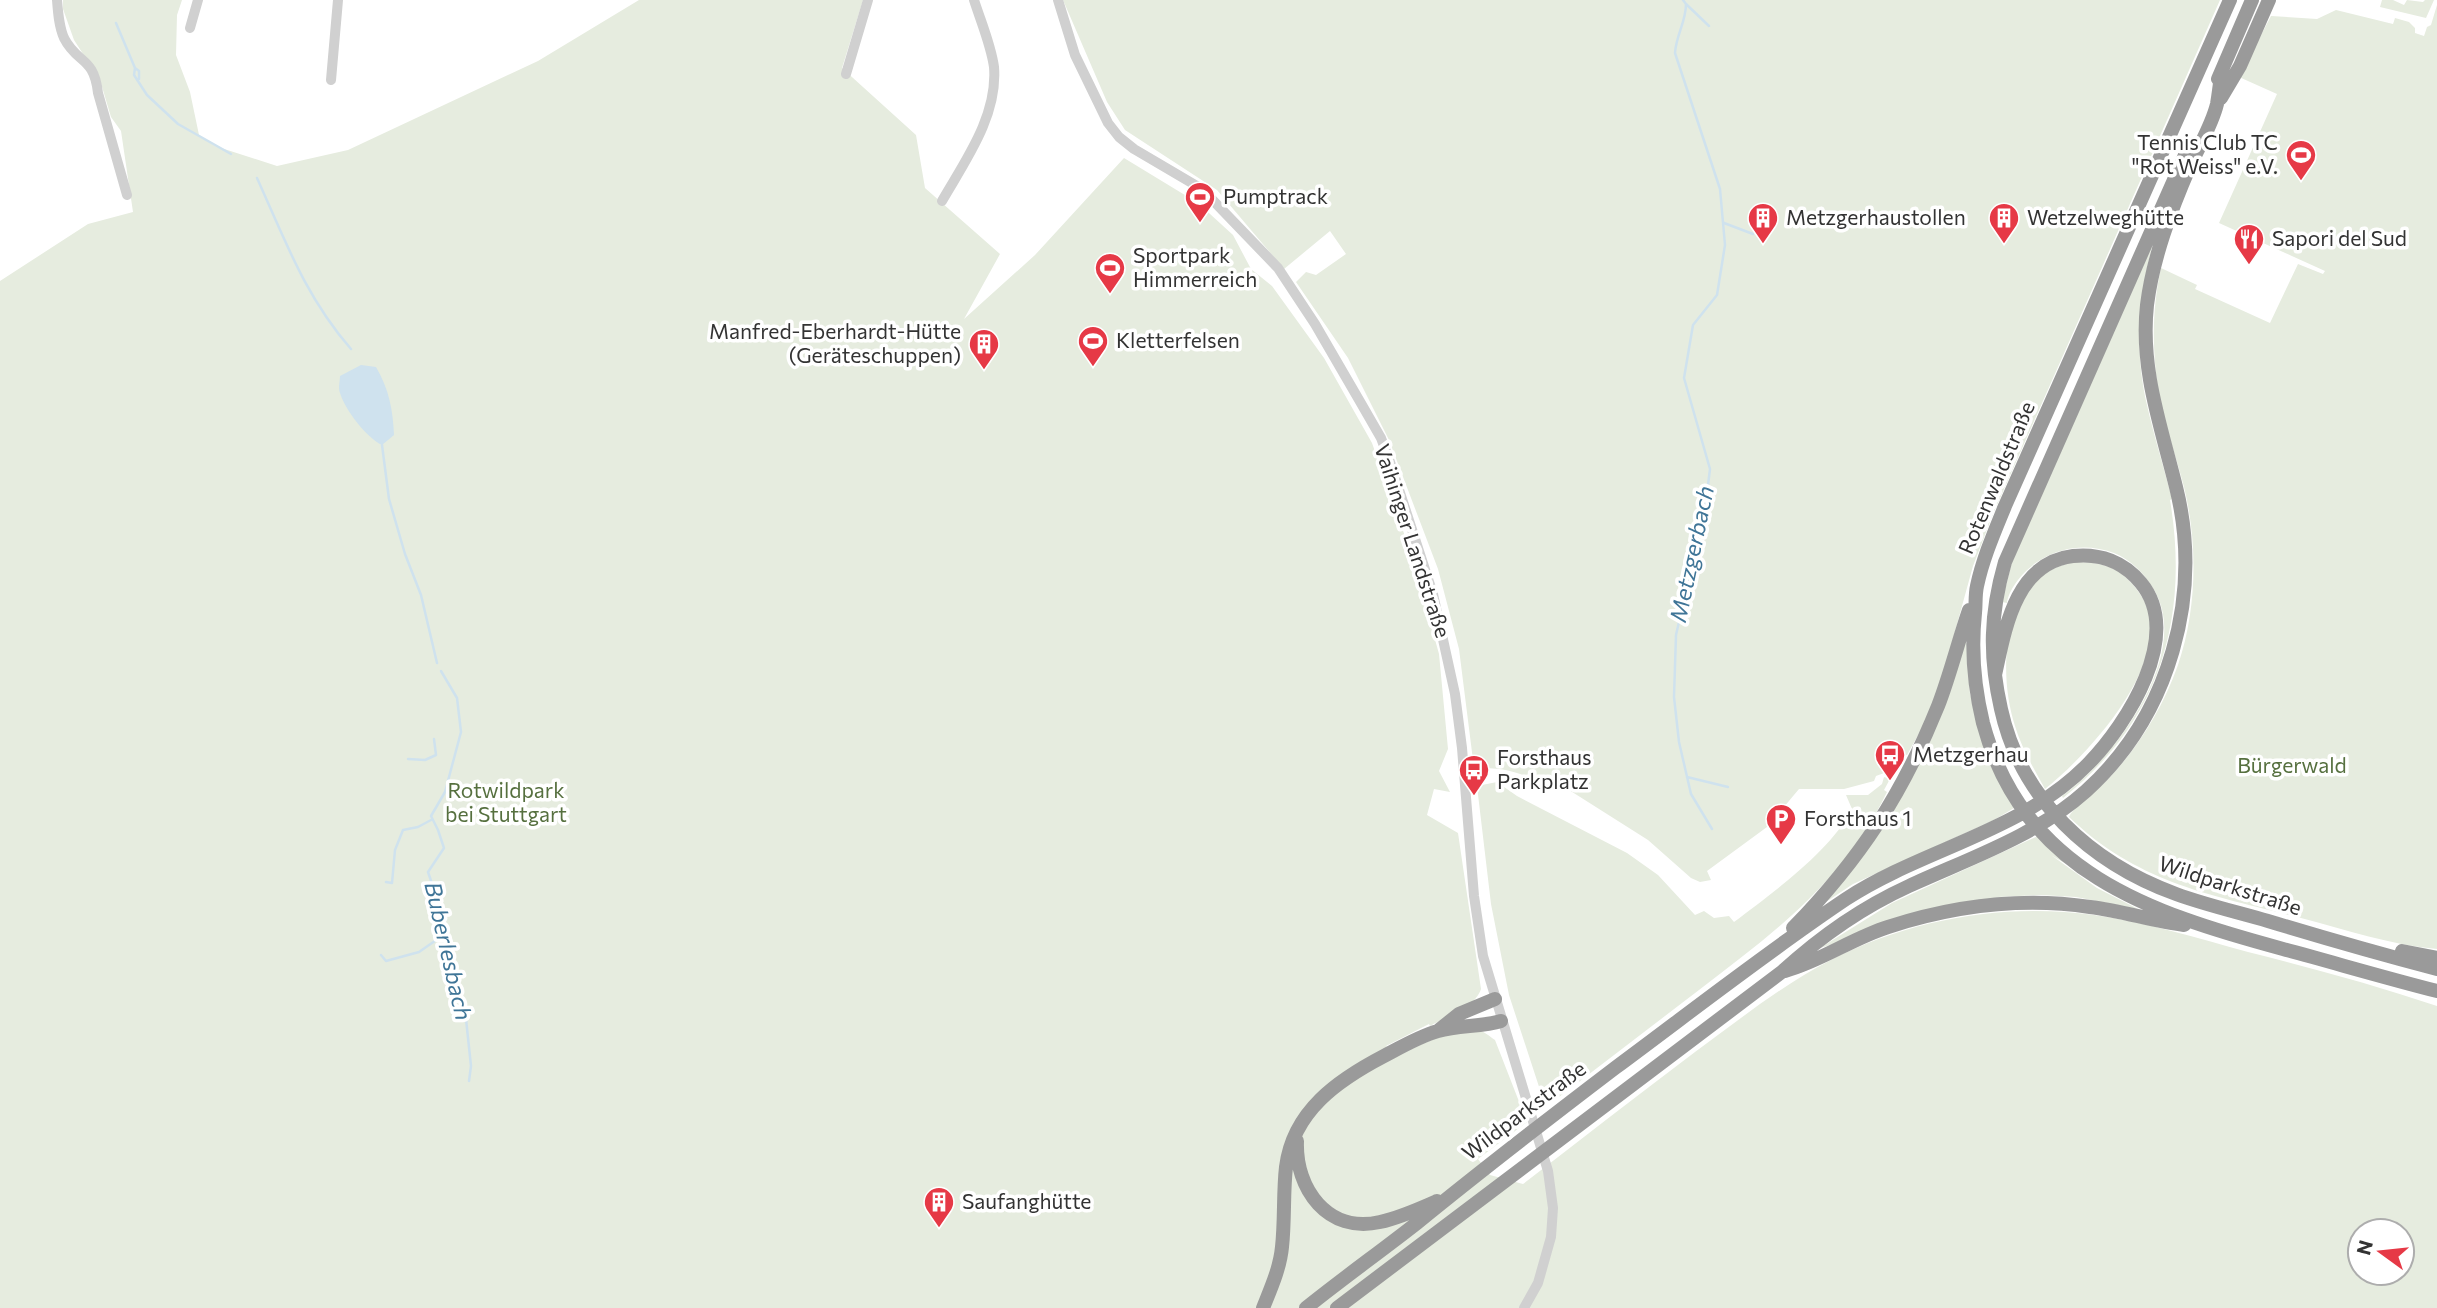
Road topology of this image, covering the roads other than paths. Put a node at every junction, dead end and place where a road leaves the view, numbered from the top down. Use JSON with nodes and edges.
{"nodes":[{"id":1,"x":57,"y":0,"type":"edge"},
{"id":2,"x":198,"y":0,"type":"edge"},
{"id":3,"x":338,"y":0,"type":"edge"},
{"id":4,"x":868,"y":0,"type":"edge"},
{"id":5,"x":974,"y":0,"type":"edge"},
{"id":6,"x":1058,"y":0,"type":"edge"},
{"id":7,"x":2230,"y":0,"type":"edge"},
{"id":8,"x":2252,"y":0,"type":"edge"},
{"id":9,"x":2269,"y":0,"type":"edge"},
{"id":10,"x":190,"y":28,"type":"dead end"},
{"id":11,"x":2222,"y":70,"type":"junction"},
{"id":12,"x":846,"y":74,"type":"dead end"},
{"id":13,"x":331,"y":80,"type":"dead end"},
{"id":14,"x":2217,"y":106,"type":"junction"},
{"id":15,"x":127,"y":195,"type":"dead end"},
{"id":16,"x":942,"y":201,"type":"dead end"},
{"id":17,"x":1976,"y":590,"type":"junction"},
{"id":18,"x":1994,"y":676,"type":"junction"},
{"id":19,"x":2216,"y":929,"type":"junction"},
{"id":20,"x":2335,"y":941,"type":"junction"},
{"id":21,"x":1770,"y":951,"type":"junction"},
{"id":22,"x":2437,"y":958,"type":"edge"},
{"id":23,"x":2437,"y":969,"type":"edge"},
{"id":24,"x":1783,"y":971,"type":"junction"},
{"id":25,"x":2436,"y":991,"type":"edge"},
{"id":26,"x":1495,"y":999,"type":"junction"},
{"id":27,"x":1501,"y":1021,"type":"junction"},
{"id":28,"x":1438,"y":1031,"type":"junction"},
{"id":29,"x":1297,"y":1129,"type":"junction"},
{"id":30,"x":1451,"y":1194,"type":"junction"},
{"id":31,"x":1409,"y":1253,"type":"junction"},
{"id":32,"x":1263,"y":1308,"type":"edge"},
{"id":33,"x":1306,"y":1308,"type":"edge"},
{"id":34,"x":1337,"y":1308,"type":"edge"},
{"id":35,"x":1352,"y":1308,"type":"edge"},
{"id":36,"x":1524,"y":1308,"type":"edge"}],
"edges":[{"from":1,"to":15,"type":"street"},
{"from":2,"to":10,"type":"street"},
{"from":3,"to":13,"type":"street"},
{"from":4,"to":12,"type":"street"},
{"from":5,"to":16,"type":"street"},
{"from":6,"to":26,"type":"street","name":"Vaihinger Landstraße"},
{"from":7,"to":17,"type":"highway","name":"Rotenwaldstraße"},
{"from":8,"to":11,"type":"highway","name":"Rotenwaldstraße"},
{"from":9,"to":14,"type":"highway"},
{"from":11,"to":14,"type":"highway"},
{"from":11,"to":18,"type":"highway","name":"Rotenwaldstraße"},
{"from":14,"to":24,"type":"highway"},
{"from":17,"to":19,"type":"highway","name":"Rotenwaldstraße"},
{"from":17,"to":21,"type":"highway"},
{"from":18,"to":20,"type":"highway","name":"Wildparkstraße"},
{"from":18,"to":21,"type":"highway"},
{"from":19,"to":24,"type":"highway"},
{"from":19,"to":25,"type":"highway","name":"Wildparkstraße"},
{"from":20,"to":22,"type":"highway"},
{"from":20,"to":23,"type":"highway","name":"Wildparkstraße"},
{"from":21,"to":30,"type":"highway","name":"Wildparkstraße"},
{"from":24,"to":31,"type":"highway"},
{"from":26,"to":27,"type":"street","name":"Vaihinger Landstraße"},
{"from":26,"to":28,"type":"highway"},
{"from":27,"to":28,"type":"highway"},
{"from":27,"to":36,"type":"street","name":"Vaihinger Landstraße"},
{"from":28,"to":29,"type":"highway"},
{"from":29,"to":30,"type":"highway"},
{"from":29,"to":32,"type":"highway"},
{"from":30,"to":33,"type":"highway","name":"Wildparkstraße"},
{"from":31,"to":34,"type":"highway"},
{"from":31,"to":35,"type":"highway"}]}
